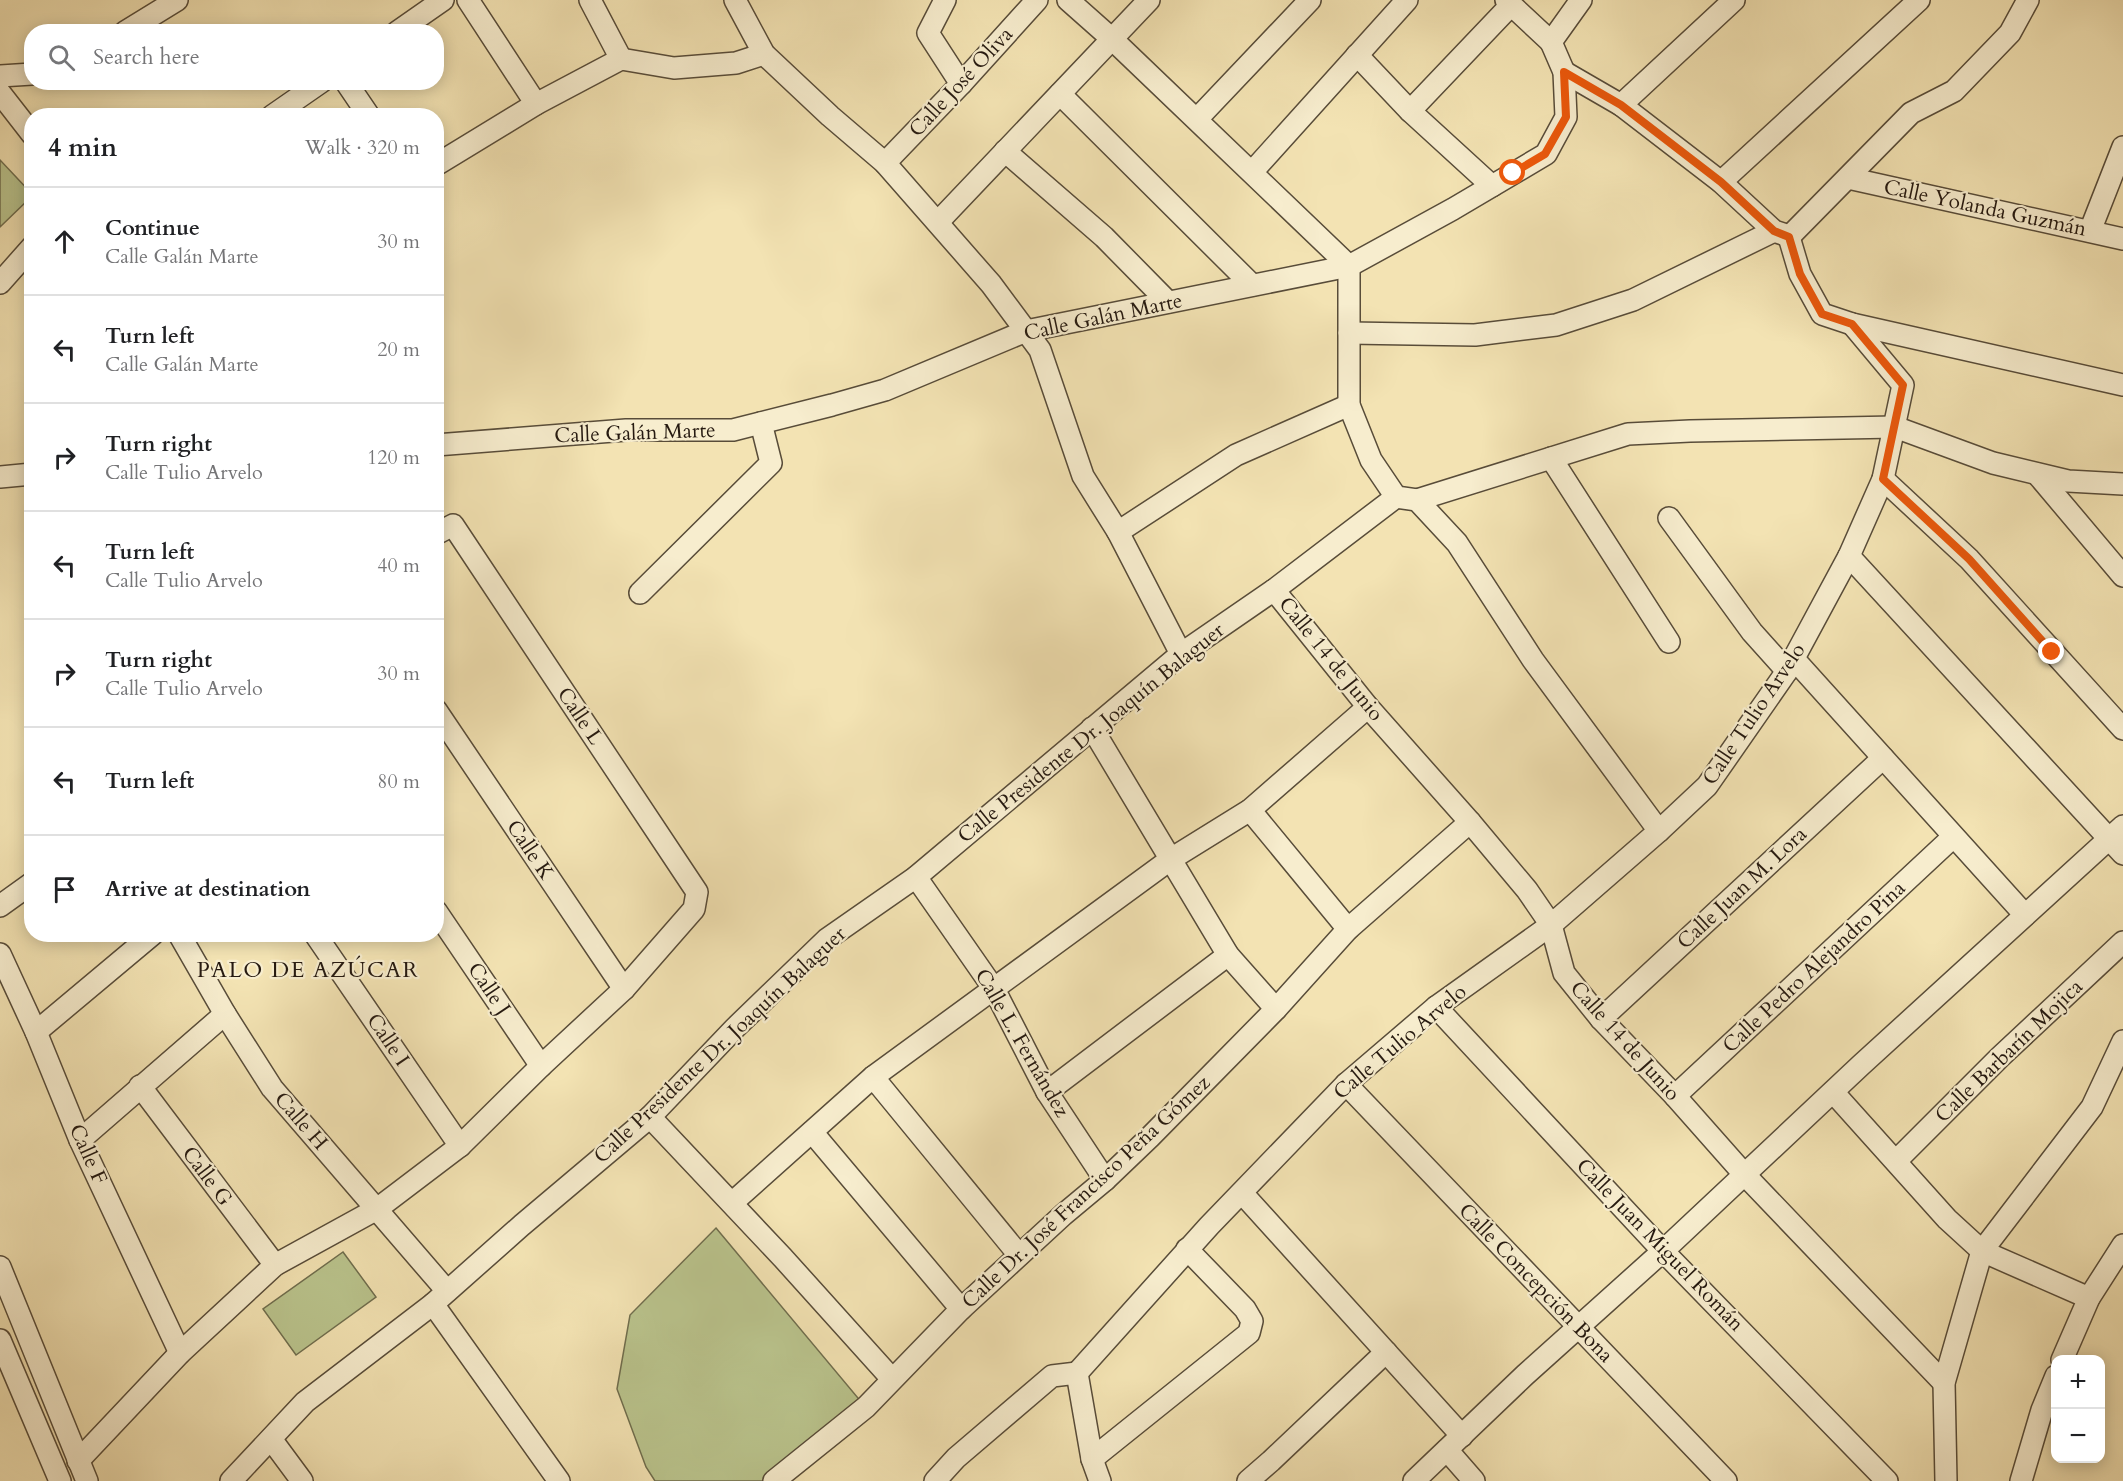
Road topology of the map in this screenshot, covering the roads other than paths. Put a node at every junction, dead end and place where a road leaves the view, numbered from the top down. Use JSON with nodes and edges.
{"nodes":[{"id":1,"x":177,"y":0,"type":"edge"},
{"id":2,"x":443,"y":0,"type":"edge"},
{"id":3,"x":468,"y":0,"type":"edge"},
{"id":4,"x":590,"y":0,"type":"edge"},
{"id":5,"x":735,"y":0,"type":"edge"},
{"id":6,"x":945,"y":0,"type":"edge"},
{"id":7,"x":1037,"y":0,"type":"edge"},
{"id":8,"x":1068,"y":0,"type":"edge"},
{"id":9,"x":1149,"y":0,"type":"edge"},
{"id":10,"x":1311,"y":0,"type":"edge"},
{"id":11,"x":1407,"y":0,"type":"edge"},
{"id":12,"x":1581,"y":0,"type":"edge"},
{"id":13,"x":1734,"y":0,"type":"edge"},
{"id":14,"x":1919,"y":0,"type":"edge"},
{"id":15,"x":2028,"y":0,"type":"edge"},
{"id":16,"x":1508,"y":3,"type":"edge"},
{"id":17,"x":138,"y":24,"type":"edge"},
{"id":18,"x":408,"y":24,"type":"edge"},
{"id":19,"x":1112,"y":39,"type":"junction"},
{"id":20,"x":1551,"y":42,"type":"junction"},
{"id":21,"x":764,"y":54,"type":"junction"},
{"id":22,"x":1357,"y":55,"type":"junction"},
{"id":23,"x":621,"y":58,"type":"junction"},
{"id":24,"x":1564,"y":72,"type":"junction"},
{"id":25,"x":24,"y":74,"type":"edge"},
{"id":26,"x":0,"y":75,"type":"edge"},
{"id":27,"x":961,"y":84,"type":"junction"},
{"id":28,"x":309,"y":90,"type":"edge"},
{"id":29,"x":351,"y":90,"type":"edge"},
{"id":30,"x":0,"y":93,"type":"edge"},
{"id":31,"x":1060,"y":94,"type":"junction"},
{"id":32,"x":536,"y":104,"type":"junction"},
{"id":33,"x":1621,"y":105,"type":"junction"},
{"id":34,"x":284,"y":108,"type":"edge"},
{"id":35,"x":364,"y":108,"type":"edge"},
{"id":36,"x":1410,"y":111,"type":"junction"},
{"id":37,"x":1197,"y":119,"type":"junction"},
{"id":38,"x":24,"y":124,"type":"edge"},
{"id":39,"x":2123,"y":147,"type":"edge"},
{"id":40,"x":1005,"y":151,"type":"junction"},
{"id":41,"x":444,"y":160,"type":"edge"},
{"id":42,"x":885,"y":163,"type":"junction"},
{"id":43,"x":1252,"y":172,"type":"junction"},
{"id":44,"x":1848,"y":178,"type":"junction"},
{"id":45,"x":1721,"y":182,"type":"junction"},
{"id":46,"x":1492,"y":186,"type":"junction"},
{"id":47,"x":938,"y":222,"type":"junction"},
{"id":48,"x":2090,"y":231,"type":"junction"},
{"id":49,"x":1782,"y":234,"type":"junction"},
{"id":50,"x":2123,"y":239,"type":"edge"},
{"id":51,"x":24,"y":256,"type":"edge"},
{"id":52,"x":1349,"y":266,"type":"junction"},
{"id":53,"x":0,"y":283,"type":"edge"},
{"id":54,"x":1252,"y":285,"type":"junction"},
{"id":55,"x":1168,"y":302,"type":"junction"},
{"id":56,"x":1852,"y":324,"type":"junction"},
{"id":57,"x":1026,"y":331,"type":"junction"},
{"id":58,"x":1349,"y":333,"type":"junction"},
{"id":59,"x":2123,"y":385,"type":"edge"},
{"id":60,"x":1349,"y":405,"type":"junction"},
{"id":61,"x":761,"y":423,"type":"junction"},
{"id":62,"x":1895,"y":427,"type":"junction"},
{"id":63,"x":444,"y":443,"type":"edge"},
{"id":64,"x":1551,"y":458,"type":"junction"},
{"id":65,"x":2037,"y":474,"type":"junction"},
{"id":66,"x":24,"y":475,"type":"edge"},
{"id":67,"x":0,"y":477,"type":"edge"},
{"id":68,"x":1883,"y":479,"type":"junction"},
{"id":69,"x":2123,"y":484,"type":"edge"},
{"id":70,"x":1396,"y":497,"type":"junction"},
{"id":71,"x":1418,"y":500,"type":"junction"},
{"id":72,"x":1669,"y":518,"type":"dead end"},
{"id":73,"x":445,"y":529,"type":"edge"},
{"id":74,"x":1118,"y":532,"type":"junction"},
{"id":75,"x":1849,"y":555,"type":"junction"},
{"id":76,"x":2123,"y":576,"type":"edge"},
{"id":77,"x":1274,"y":590,"type":"junction"},
{"id":78,"x":640,"y":593,"type":"dead end"},
{"id":79,"x":1669,"y":642,"type":"dead end"},
{"id":80,"x":1181,"y":654,"type":"junction"},
{"id":81,"x":1790,"y":664,"type":"junction"},
{"id":82,"x":1368,"y":706,"type":"junction"},
{"id":83,"x":444,"y":722,"type":"edge"},
{"id":84,"x":1092,"y":728,"type":"junction"},
{"id":85,"x":2123,"y":729,"type":"edge"},
{"id":86,"x":1883,"y":758,"type":"junction"},
{"id":87,"x":1250,"y":810,"type":"junction"},
{"id":88,"x":1470,"y":822,"type":"junction"},
{"id":89,"x":1659,"y":831,"type":"junction"},
{"id":90,"x":2116,"y":832,"type":"edge"},
{"id":91,"x":1953,"y":837,"type":"junction"},
{"id":92,"x":2123,"y":854,"type":"edge"},
{"id":93,"x":1171,"y":859,"type":"junction"},
{"id":94,"x":916,"y":877,"type":"junction"},
{"id":95,"x":24,"y":889,"type":"edge"},
{"id":96,"x":0,"y":906,"type":"edge"},
{"id":97,"x":2025,"y":915,"type":"junction"},
{"id":98,"x":444,"y":923,"type":"edge"},
{"id":99,"x":1551,"y":925,"type":"junction"},
{"id":100,"x":1348,"y":929,"type":"junction"},
{"id":101,"x":143,"y":942,"type":"edge"},
{"id":102,"x":184,"y":942,"type":"edge"},
{"id":103,"x":320,"y":942,"type":"edge"},
{"id":104,"x":2123,"y":942,"type":"edge"},
{"id":105,"x":0,"y":954,"type":"edge"},
{"id":106,"x":1228,"y":955,"type":"junction"},
{"id":107,"x":624,"y":989,"type":"junction"},
{"id":108,"x":994,"y":989,"type":"junction"},
{"id":109,"x":1436,"y":1007,"type":"junction"},
{"id":110,"x":1276,"y":1009,"type":"junction"},
{"id":111,"x":225,"y":1014,"type":"junction"},
{"id":112,"x":1601,"y":1019,"type":"junction"},
{"id":113,"x":36,"y":1032,"type":"junction"},
{"id":114,"x":2123,"y":1041,"type":"edge"},
{"id":115,"x":541,"y":1066,"type":"junction"},
{"id":116,"x":873,"y":1077,"type":"junction"},
{"id":117,"x":1346,"y":1084,"type":"junction"},
{"id":118,"x":140,"y":1086,"type":"junction"},
{"id":119,"x":1047,"y":1092,"type":"junction"},
{"id":120,"x":1833,"y":1092,"type":"junction"},
{"id":121,"x":1675,"y":1096,"type":"junction"},
{"id":122,"x":650,"y":1117,"type":"junction"},
{"id":123,"x":812,"y":1132,"type":"junction"},
{"id":124,"x":80,"y":1140,"type":"junction"},
{"id":125,"x":460,"y":1146,"type":"junction"},
{"id":126,"x":1896,"y":1161,"type":"junction"},
{"id":127,"x":1744,"y":1174,"type":"junction"},
{"id":128,"x":1105,"y":1180,"type":"junction"},
{"id":129,"x":1242,"y":1193,"type":"junction"},
{"id":130,"x":732,"y":1203,"type":"junction"},
{"id":131,"x":377,"y":1209,"type":"junction"},
{"id":132,"x":2123,"y":1245,"type":"edge"},
{"id":133,"x":1187,"y":1249,"type":"junction"},
{"id":134,"x":1664,"y":1251,"type":"junction"},
{"id":135,"x":1982,"y":1251,"type":"junction"},
{"id":136,"x":1019,"y":1255,"type":"junction"},
{"id":137,"x":275,"y":1265,"type":"junction"},
{"id":138,"x":0,"y":1267,"type":"edge"},
{"id":139,"x":440,"y":1298,"type":"junction"},
{"id":140,"x":2089,"y":1298,"type":"junction"},
{"id":141,"x":961,"y":1309,"type":"junction"},
{"id":142,"x":1579,"y":1327,"type":"junction"},
{"id":143,"x":0,"y":1340,"type":"edge"},
{"id":144,"x":1386,"y":1352,"type":"junction"},
{"id":145,"x":180,"y":1353,"type":"junction"},
{"id":146,"x":2064,"y":1355,"type":"edge"},
{"id":147,"x":1077,"y":1373,"type":"junction"},
{"id":148,"x":892,"y":1379,"type":"junction"},
{"id":149,"x":1944,"y":1383,"type":"junction"},
{"id":150,"x":2051,"y":1386,"type":"edge"},
{"id":151,"x":271,"y":1438,"type":"junction"},
{"id":152,"x":1454,"y":1443,"type":"junction"},
{"id":153,"x":1092,"y":1459,"type":"junction"},
{"id":154,"x":78,"y":1461,"type":"junction"},
{"id":155,"x":60,"y":1481,"type":"edge"},
{"id":156,"x":87,"y":1481,"type":"edge"},
{"id":157,"x":231,"y":1481,"type":"edge"},
{"id":158,"x":302,"y":1481,"type":"edge"},
{"id":159,"x":559,"y":1481,"type":"edge"},
{"id":160,"x":774,"y":1481,"type":"edge"},
{"id":161,"x":935,"y":1481,"type":"edge"},
{"id":162,"x":1100,"y":1481,"type":"edge"},
{"id":163,"x":1248,"y":1481,"type":"edge"},
{"id":164,"x":1414,"y":1481,"type":"edge"},
{"id":165,"x":1474,"y":1481,"type":"edge"},
{"id":166,"x":1726,"y":1481,"type":"edge"},
{"id":167,"x":1887,"y":1481,"type":"edge"},
{"id":168,"x":1946,"y":1481,"type":"edge"},
{"id":169,"x":2021,"y":1481,"type":"edge"}],
"edges":[{"from":1,"to":17,"type":"street"},
{"from":2,"to":18,"type":"street"},
{"from":3,"to":32,"type":"street"},
{"from":4,"to":23,"type":"street"},
{"from":5,"to":21,"type":"street"},
{"from":6,"to":27,"type":"street"},
{"from":7,"to":27,"type":"street","name":"Calle José Oliva"},
{"from":8,"to":19,"type":"street"},
{"from":9,"to":19,"type":"street"},
{"from":10,"to":37,"type":"street"},
{"from":11,"to":22,"type":"street"},
{"from":12,"to":20,"type":"street"},
{"from":13,"to":33,"type":"street"},
{"from":14,"to":45,"type":"street"},
{"from":15,"to":44,"type":"street"},
{"from":16,"to":20,"type":"street"},
{"from":16,"to":36,"type":"street"},
{"from":19,"to":31,"type":"street"},
{"from":19,"to":37,"type":"street"},
{"from":20,"to":24,"type":"street","name":"Calle Galán Marte"},
{"from":21,"to":23,"type":"street"},
{"from":21,"to":42,"type":"street"},
{"from":22,"to":36,"type":"street"},
{"from":22,"to":43,"type":"street"},
{"from":23,"to":32,"type":"street"},
{"from":24,"to":33,"type":"street"},
{"from":24,"to":46,"type":"street","name":"Calle Galán Marte"},
{"from":25,"to":26,"type":"street"},
{"from":27,"to":42,"type":"street","name":"Calle José Oliva"},
{"from":28,"to":34,"type":"street"},
{"from":29,"to":35,"type":"street"},
{"from":30,"to":38,"type":"street"},
{"from":31,"to":40,"type":"street"},
{"from":31,"to":54,"type":"street"},
{"from":32,"to":41,"type":"street"},
{"from":33,"to":45,"type":"street"},
{"from":36,"to":46,"type":"street"},
{"from":37,"to":43,"type":"street"},
{"from":39,"to":48,"type":"street"},
{"from":40,"to":47,"type":"street"},
{"from":40,"to":55,"type":"street"},
{"from":42,"to":47,"type":"street"},
{"from":43,"to":52,"type":"street"},
{"from":44,"to":48,"type":"street","name":"Calle Yolanda Guzmán"},
{"from":44,"to":49,"type":"street"},
{"from":45,"to":49,"type":"street"},
{"from":46,"to":52,"type":"street","name":"Calle Galán Marte"},
{"from":47,"to":57,"type":"street"},
{"from":48,"to":50,"type":"street","name":"Calle Yolanda Guzmán"},
{"from":49,"to":56,"type":"street"},
{"from":49,"to":58,"type":"street"},
{"from":51,"to":53,"type":"street"},
{"from":52,"to":54,"type":"street","name":"Calle Galán Marte"},
{"from":52,"to":58,"type":"street"},
{"from":54,"to":55,"type":"street","name":"Calle Galán Marte"},
{"from":55,"to":57,"type":"street","name":"Calle Galán Marte"},
{"from":56,"to":59,"type":"street"},
{"from":56,"to":62,"type":"street","name":"Calle Tulio Arvelo"},
{"from":57,"to":61,"type":"street","name":"Calle Galán Marte"},
{"from":57,"to":74,"type":"street"},
{"from":58,"to":60,"type":"street"},
{"from":60,"to":70,"type":"street"},
{"from":60,"to":74,"type":"street"},
{"from":61,"to":63,"type":"street","name":"Calle Galán Marte"},
{"from":61,"to":78,"type":"street"},
{"from":62,"to":64,"type":"street"},
{"from":62,"to":65,"type":"street"},
{"from":62,"to":68,"type":"street","name":"Calle Tulio Arvelo"},
{"from":64,"to":71,"type":"street"},
{"from":64,"to":79,"type":"street"},
{"from":65,"to":69,"type":"street"},
{"from":65,"to":76,"type":"street"},
{"from":66,"to":67,"type":"street"},
{"from":68,"to":75,"type":"street","name":"Calle Tulio Arvelo"},
{"from":68,"to":85,"type":"street"},
{"from":70,"to":71,"type":"street"},
{"from":70,"to":77,"type":"street","name":"Calle Presidente Dr. Joaquín Balaguer"},
{"from":71,"to":89,"type":"street"},
{"from":72,"to":81,"type":"street"},
{"from":73,"to":107,"type":"street","name":"Calle L"},
{"from":74,"to":80,"type":"street"},
{"from":75,"to":81,"type":"street","name":"Calle Tulio Arvelo"},
{"from":75,"to":90,"type":"street"},
{"from":77,"to":80,"type":"street","name":"Calle Presidente Dr. Joaquín Balaguer"},
{"from":77,"to":82,"type":"street","name":"Calle 14 de Junio"},
{"from":80,"to":84,"type":"street","name":"Calle Presidente Dr. Joaquín Balaguer"},
{"from":81,"to":86,"type":"street"},
{"from":81,"to":89,"type":"street","name":"Calle Tulio Arvelo"},
{"from":82,"to":87,"type":"street"},
{"from":82,"to":88,"type":"street","name":"Calle 14 de Junio"},
{"from":83,"to":107,"type":"street","name":"Calle K"},
{"from":84,"to":93,"type":"street"},
{"from":84,"to":94,"type":"street","name":"Calle Presidente Dr. Joaquín Balaguer"},
{"from":86,"to":91,"type":"street"},
{"from":86,"to":112,"type":"street","name":"Calle Juan M. Lora"},
{"from":87,"to":93,"type":"street"},
{"from":87,"to":100,"type":"street"},
{"from":88,"to":99,"type":"street","name":"Calle 14 de Junio"},
{"from":88,"to":100,"type":"street","name":"Calle Dr. José Francisco Peña Gómez"},
{"from":89,"to":99,"type":"street","name":"Calle Tulio Arvelo"},
{"from":90,"to":92,"type":"street"},
{"from":90,"to":97,"type":"street"},
{"from":91,"to":97,"type":"street"},
{"from":91,"to":121,"type":"street","name":"Calle Pedro Alejandro Pina"},
{"from":93,"to":106,"type":"street"},
{"from":93,"to":108,"type":"street"},
{"from":94,"to":108,"type":"street","name":"Calle L. Fernández"},
{"from":94,"to":122,"type":"street","name":"Calle Presidente Dr. Joaquín Balaguer"},
{"from":95,"to":96,"type":"street"},
{"from":97,"to":120,"type":"street"},
{"from":98,"to":115,"type":"street","name":"Calle J"},
{"from":99,"to":109,"type":"street","name":"Calle Tulio Arvelo"},
{"from":99,"to":112,"type":"street","name":"Calle 14 de Junio"},
{"from":100,"to":110,"type":"street","name":"Calle Dr. José Francisco Peña Gómez"},
{"from":101,"to":113,"type":"street"},
{"from":102,"to":111,"type":"street","name":"Calle H"},
{"from":103,"to":125,"type":"street","name":"Calle I"},
{"from":104,"to":126,"type":"street","name":"Calle Barbarín Mojica"},
{"from":105,"to":113,"type":"street","name":"Calle F"},
{"from":106,"to":110,"type":"street"},
{"from":106,"to":119,"type":"street"},
{"from":107,"to":115,"type":"street"},
{"from":108,"to":116,"type":"street"},
{"from":108,"to":119,"type":"street","name":"Calle L. Fernández"},
{"from":109,"to":117,"type":"street","name":"Calle Tulio Arvelo"},
{"from":109,"to":134,"type":"street","name":"Calle Juan Miguel Román"},
{"from":110,"to":128,"type":"street","name":"Calle Dr. José Francisco Peña Gómez"},
{"from":111,"to":118,"type":"street"},
{"from":111,"to":131,"type":"street","name":"Calle H"},
{"from":112,"to":121,"type":"street","name":"Calle 14 de Junio"},
{"from":113,"to":124,"type":"street","name":"Calle F"},
{"from":114,"to":135,"type":"street"},
{"from":115,"to":125,"type":"street"},
{"from":116,"to":123,"type":"street"},
{"from":116,"to":136,"type":"street"},
{"from":117,"to":129,"type":"street","name":"Calle Tulio Arvelo"},
{"from":117,"to":142,"type":"street","name":"Calle Concepción Bona"},
{"from":118,"to":124,"type":"street"},
{"from":118,"to":137,"type":"street","name":"Calle G"},
{"from":119,"to":128,"type":"street","name":"Calle L. Fernández"},
{"from":120,"to":126,"type":"street"},
{"from":120,"to":127,"type":"street"},
{"from":121,"to":127,"type":"street","name":"Calle 14 de Junio"},
{"from":122,"to":130,"type":"street"},
{"from":122,"to":139,"type":"street","name":"Calle Presidente Dr. Joaquín Balaguer"},
{"from":123,"to":130,"type":"street"},
{"from":123,"to":141,"type":"street"},
{"from":124,"to":145,"type":"street","name":"Calle F"},
{"from":125,"to":131,"type":"street"},
{"from":126,"to":135,"type":"street"},
{"from":127,"to":134,"type":"street"},
{"from":127,"to":149,"type":"street","name":"Calle 14 de Junio"},
{"from":128,"to":136,"type":"street","name":"Calle Dr. José Francisco Peña Gómez"},
{"from":129,"to":133,"type":"street","name":"Calle Tulio Arvelo"},
{"from":129,"to":144,"type":"street"},
{"from":130,"to":148,"type":"street"},
{"from":131,"to":137,"type":"street"},
{"from":131,"to":139,"type":"street","name":"Calle H"},
{"from":132,"to":140,"type":"street"},
{"from":133,"to":147,"type":"street","name":"Calle Tulio Arvelo"},
{"from":133,"to":153,"type":"street"},
{"from":134,"to":142,"type":"street"},
{"from":134,"to":167,"type":"street","name":"Calle Juan Miguel Román"},
{"from":135,"to":140,"type":"street"},
{"from":135,"to":149,"type":"street"},
{"from":136,"to":141,"type":"street","name":"Calle Dr. José Francisco Peña Gómez"},
{"from":137,"to":145,"type":"street"},
{"from":138,"to":154,"type":"street"},
{"from":139,"to":151,"type":"street","name":"Calle Presidente Dr. Joaquín Balaguer"},
{"from":139,"to":159,"type":"street","name":"Calle H"},
{"from":140,"to":146,"type":"street"},
{"from":141,"to":148,"type":"street","name":"Calle Dr. José Francisco Peña Gómez"},
{"from":142,"to":152,"type":"street"},
{"from":142,"to":166,"type":"street","name":"Calle Concepción Bona"},
{"from":143,"to":155,"type":"street"},
{"from":144,"to":152,"type":"street"},
{"from":144,"to":163,"type":"street"},
{"from":145,"to":154,"type":"street"},
{"from":147,"to":153,"type":"street"},
{"from":147,"to":161,"type":"street"},
{"from":148,"to":160,"type":"street","name":"Calle Dr. José Francisco Peña Gómez"},
{"from":149,"to":168,"type":"street"},
{"from":150,"to":169,"type":"street"},
{"from":151,"to":157,"type":"street","name":"Calle Presidente Dr. Joaquín Balaguer"},
{"from":151,"to":158,"type":"street"},
{"from":152,"to":164,"type":"street"},
{"from":152,"to":165,"type":"street"},
{"from":153,"to":162,"type":"street"},
{"from":154,"to":156,"type":"street"}]}
